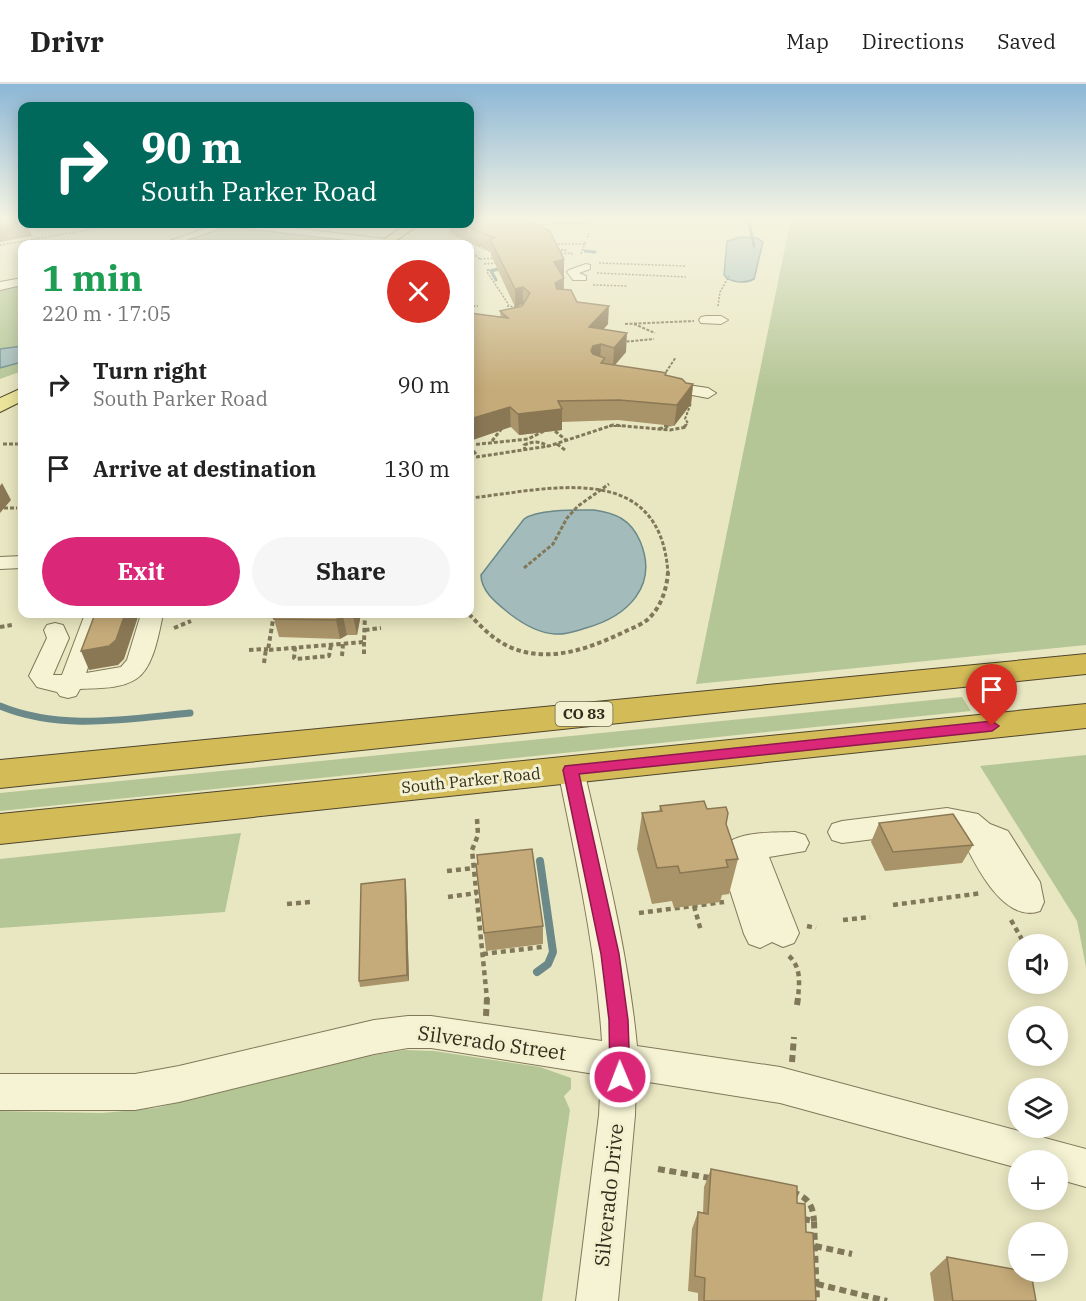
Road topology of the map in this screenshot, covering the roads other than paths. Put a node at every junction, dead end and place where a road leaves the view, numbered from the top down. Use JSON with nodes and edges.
{"nodes":[{"id":1,"x":18,"y":283,"type":"edge"},
{"id":2,"x":0,"y":286,"type":"edge"},
{"id":3,"x":718,"y":314,"type":"road end"},
{"id":4,"x":700,"y":320,"type":"road end"},
{"id":5,"x":641,"y":382,"type":"edge"},
{"id":6,"x":18,"y":386,"type":"edge"},
{"id":7,"x":18,"y":386,"type":"edge"},
{"id":8,"x":708,"y":393,"type":"dead end"},
{"id":9,"x":0,"y":399,"type":"edge"},
{"id":10,"x":0,"y":406,"type":"edge"},
{"id":11,"x":18,"y":562,"type":"edge"},
{"id":12,"x":0,"y":564,"type":"edge"},
{"id":13,"x":94,"y":618,"type":"edge"},
{"id":14,"x":151,"y":618,"type":"edge"},
{"id":15,"x":56,"y":630,"type":"dead end"},
{"id":16,"x":1086,"y":664,"type":"edge"},
{"id":17,"x":69,"y":686,"type":"junction"},
{"id":18,"x":1086,"y":716,"type":"edge"},
{"id":19,"x":0,"y":759,"type":"edge"},
{"id":20,"x":82,"y":766,"type":"junction"},
{"id":21,"x":571,"y":770,"type":"junction"},
{"id":22,"x":0,"y":774,"type":"edge"},
{"id":23,"x":74,"y":822,"type":"junction"},
{"id":24,"x":0,"y":829,"type":"edge"},
{"id":25,"x":842,"y":832,"type":"dead end"},
{"id":26,"x":795,"y":843,"type":"dead end"},
{"id":27,"x":0,"y":851,"type":"edge"},
{"id":28,"x":1020,"y":911,"type":"road end"},
{"id":29,"x":775,"y":938,"type":"road end"},
{"id":30,"x":620,"y":1062,"type":"junction"},
{"id":31,"x":0,"y":1092,"type":"edge"},
{"id":32,"x":1086,"y":1168,"type":"edge"},
{"id":33,"x":597,"y":1301,"type":"edge"}],
"edges":[{"from":1,"to":2,"type":"street"},
{"from":3,"to":4,"type":"street"},
{"from":5,"to":8,"type":"street"},
{"from":6,"to":9,"type":"main road"},
{"from":7,"to":10,"type":"main road"},
{"from":11,"to":12,"type":"street"},
{"from":13,"to":17,"type":"street"},
{"from":14,"to":17,"type":"street"},
{"from":15,"to":17,"type":"street"},
{"from":16,"to":20,"type":"highway","number":"CO 83"},
{"from":18,"to":21,"type":"highway","name":"South Parker Road"},
{"from":19,"to":20,"type":"highway"},
{"from":20,"to":22,"type":"highway","number":"CO 83"},
{"from":21,"to":23,"type":"highway","name":"South Parker Road"},
{"from":21,"to":30,"type":"street","name":"Silverado Drive"},
{"from":23,"to":24,"type":"highway","name":"South Parker Road"},
{"from":23,"to":27,"type":"highway"},
{"from":25,"to":28,"type":"street"},
{"from":26,"to":29,"type":"street"},
{"from":30,"to":31,"type":"street","name":"Silverado Street"},
{"from":30,"to":32,"type":"street","name":"Silverado Street"},
{"from":30,"to":33,"type":"street","name":"Silverado Drive"}]}
